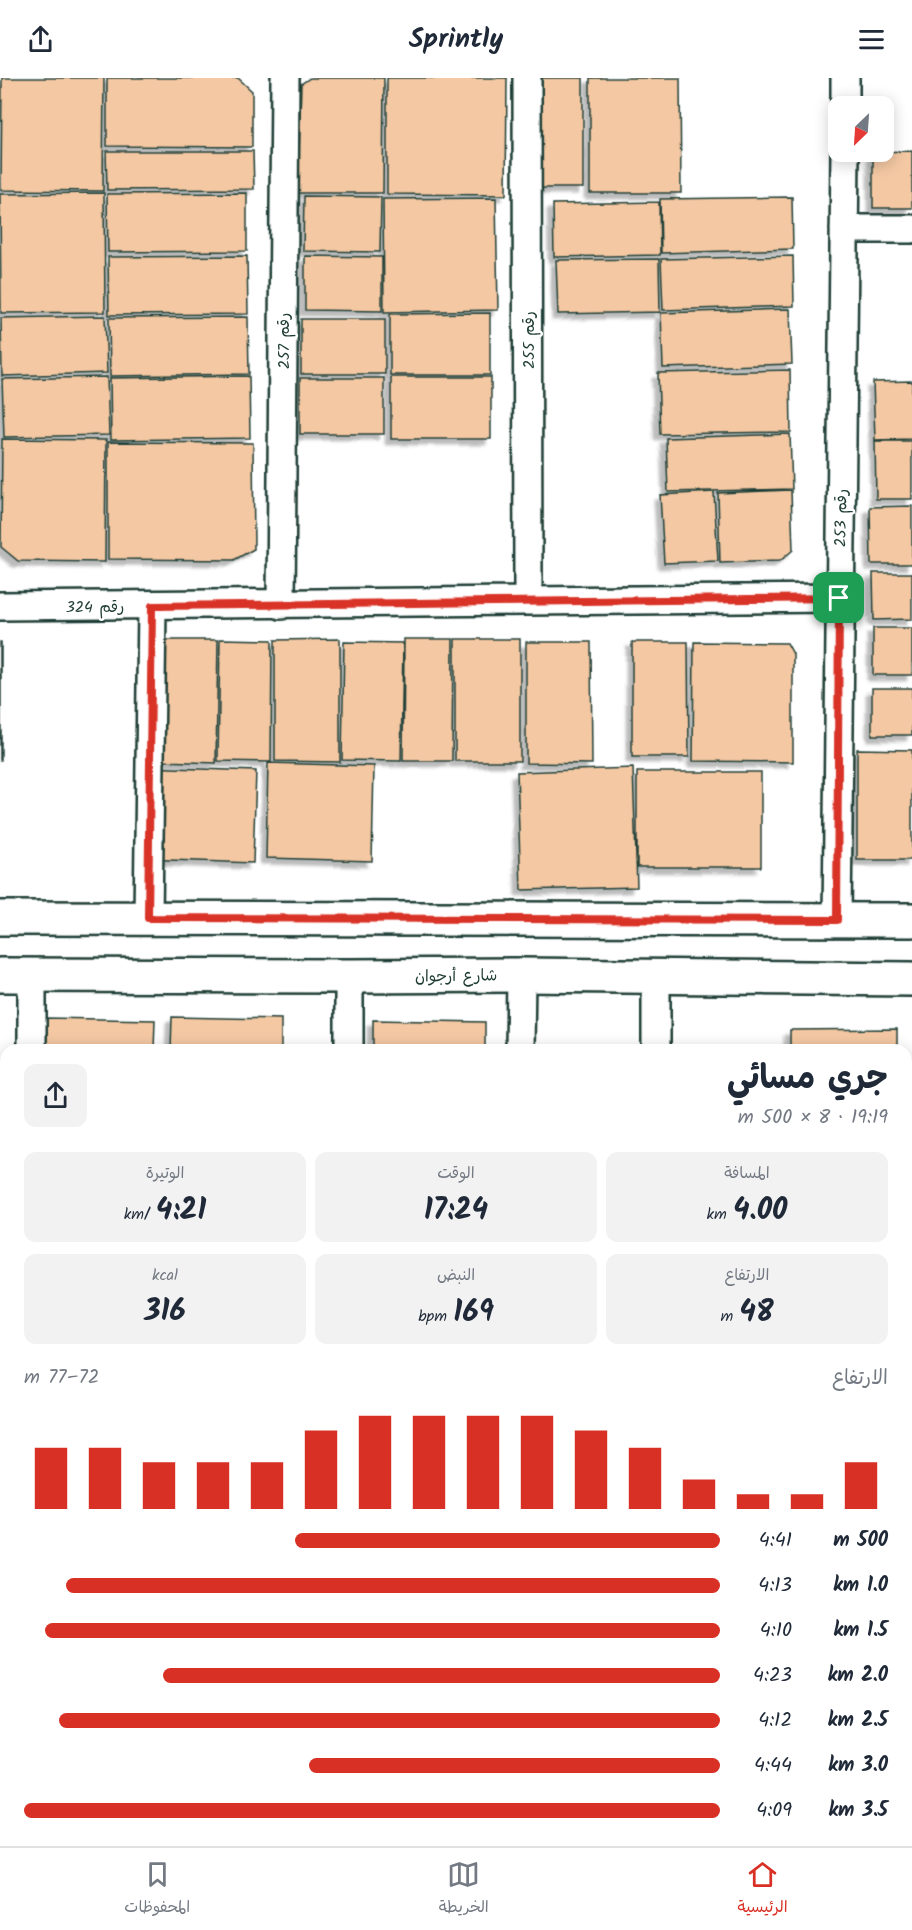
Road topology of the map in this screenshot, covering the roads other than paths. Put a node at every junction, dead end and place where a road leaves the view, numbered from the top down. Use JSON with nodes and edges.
{"nodes":[{"id":1,"x":285,"y":78,"type":"edge"},
{"id":2,"x":527,"y":78,"type":"edge"},
{"id":3,"x":845,"y":78,"type":"edge"},
{"id":4,"x":845,"y":96,"type":"edge"},
{"id":5,"x":845,"y":162,"type":"edge"},
{"id":6,"x":844,"y":229,"type":"junction"},
{"id":7,"x":912,"y":229,"type":"edge"},
{"id":8,"x":839,"y":598,"type":"junction"},
{"id":9,"x":528,"y":601,"type":"junction"},
{"id":10,"x":281,"y":605,"type":"junction"},
{"id":11,"x":0,"y":606,"type":"edge"},
{"id":12,"x":152,"y":606,"type":"junction"},
{"id":13,"x":0,"y":918,"type":"edge"},
{"id":14,"x":148,"y":918,"type":"junction"},
{"id":15,"x":837,"y":920,"type":"junction"},
{"id":16,"x":912,"y":920,"type":"edge"},
{"id":17,"x":0,"y":975,"type":"edge"},
{"id":18,"x":32,"y":975,"type":"junction"},
{"id":19,"x":520,"y":975,"type":"junction"},
{"id":20,"x":349,"y":976,"type":"junction"},
{"id":21,"x":656,"y":976,"type":"junction"},
{"id":22,"x":912,"y":979,"type":"edge"},
{"id":23,"x":32,"y":1044,"type":"edge"},
{"id":24,"x":349,"y":1044,"type":"edge"},
{"id":25,"x":520,"y":1044,"type":"edge"},
{"id":26,"x":656,"y":1044,"type":"edge"}],
"edges":[{"from":1,"to":10,"type":"street","name":"رقم 257"},
{"from":2,"to":9,"type":"street","name":"رقم 255"},
{"from":3,"to":4,"type":"street"},
{"from":5,"to":6,"type":"street","name":"رقم 253"},
{"from":6,"to":7,"type":"street"},
{"from":6,"to":8,"type":"street","name":"رقم 253"},
{"from":8,"to":9,"type":"street","name":"رقم 324"},
{"from":8,"to":15,"type":"street","name":"رقم 253"},
{"from":9,"to":10,"type":"street","name":"رقم 324"},
{"from":10,"to":12,"type":"street","name":"رقم 324"},
{"from":11,"to":12,"type":"street","name":"رقم 324"},
{"from":12,"to":14,"type":"street"},
{"from":13,"to":14,"type":"street"},
{"from":14,"to":15,"type":"street"},
{"from":15,"to":16,"type":"street"},
{"from":17,"to":18,"type":"street","name":"شارع أرجوان"},
{"from":18,"to":20,"type":"street","name":"شارع أرجوان"},
{"from":18,"to":23,"type":"street"},
{"from":19,"to":20,"type":"street","name":"شارع أرجوان"},
{"from":19,"to":21,"type":"street","name":"شارع أرجوان"},
{"from":19,"to":25,"type":"street"},
{"from":20,"to":24,"type":"street"},
{"from":21,"to":22,"type":"street","name":"شارع أرجوان"},
{"from":21,"to":26,"type":"street"}]}
